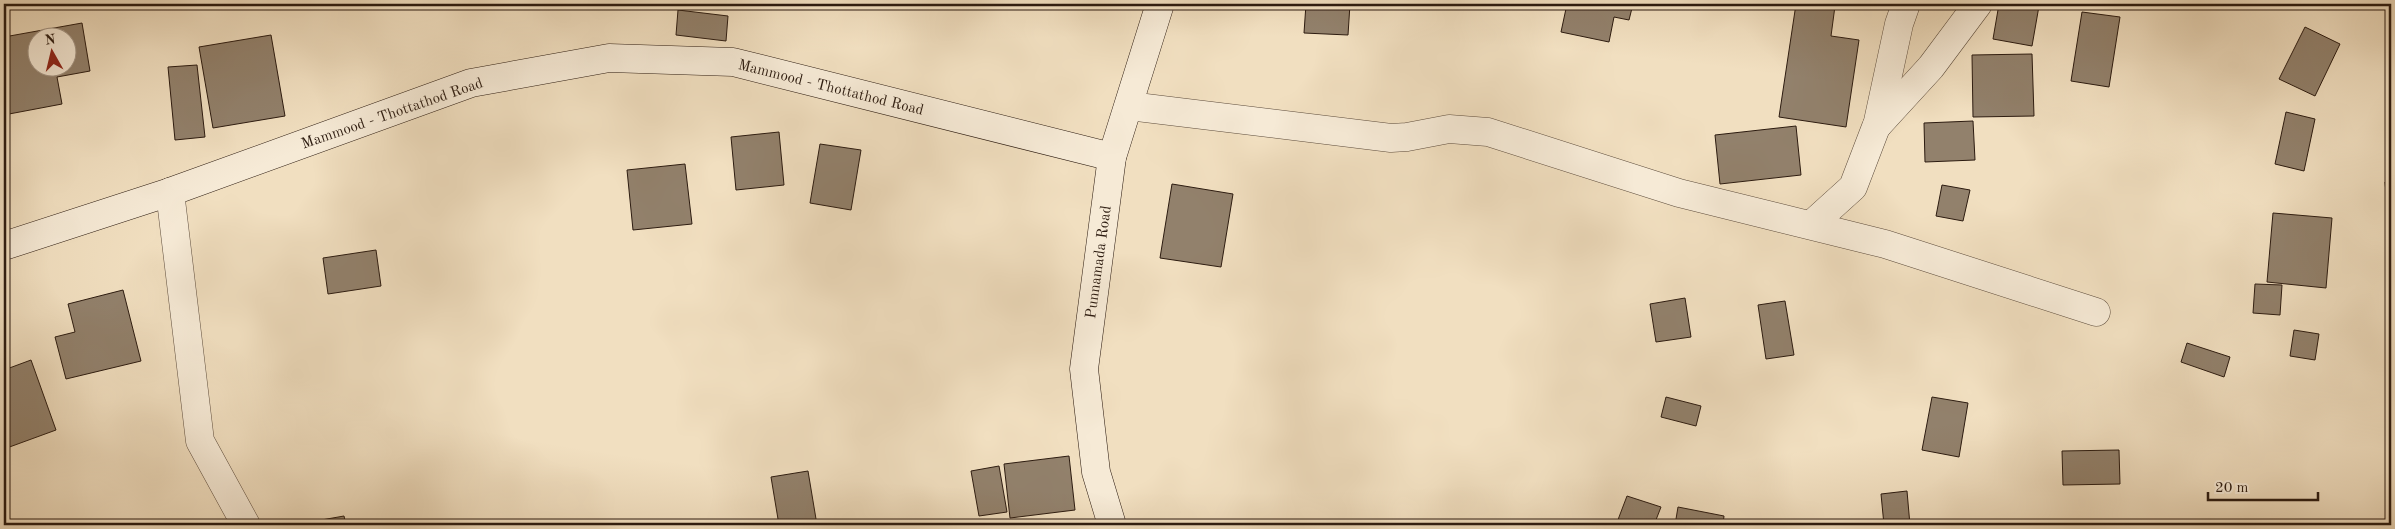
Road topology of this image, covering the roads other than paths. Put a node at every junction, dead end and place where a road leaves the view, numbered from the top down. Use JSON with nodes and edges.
{"nodes":[{"id":1,"x":1160,"y":4,"type":"edge"},
{"id":2,"x":1906,"y":4,"type":"edge"},
{"id":3,"x":1978,"y":4,"type":"edge"},
{"id":4,"x":1128,"y":106,"type":"junction"},
{"id":5,"x":1876,"y":127,"type":"junction"},
{"id":6,"x":1112,"y":157,"type":"junction"},
{"id":7,"x":170,"y":192,"type":"junction"},
{"id":8,"x":1811,"y":224,"type":"junction"},
{"id":9,"x":4,"y":246,"type":"edge"},
{"id":10,"x":2096,"y":312,"type":"dead end"},
{"id":11,"x":246,"y":525,"type":"edge"},
{"id":12,"x":1112,"y":525,"type":"edge"}],
"edges":[{"from":1,"to":4,"type":"street","name":"Punnamada Road"},
{"from":2,"to":5,"type":"street"},
{"from":3,"to":5,"type":"street"},
{"from":4,"to":6,"type":"street","name":"Punnamada Road"},
{"from":4,"to":8,"type":"street"},
{"from":5,"to":8,"type":"street"},
{"from":6,"to":7,"type":"street","name":"Mammood - Thottathod Road"},
{"from":6,"to":12,"type":"street","name":"Punnamada Road"},
{"from":7,"to":9,"type":"street","name":"Mammood - Thottathod Road"},
{"from":7,"to":11,"type":"street"},
{"from":8,"to":10,"type":"street"}]}
